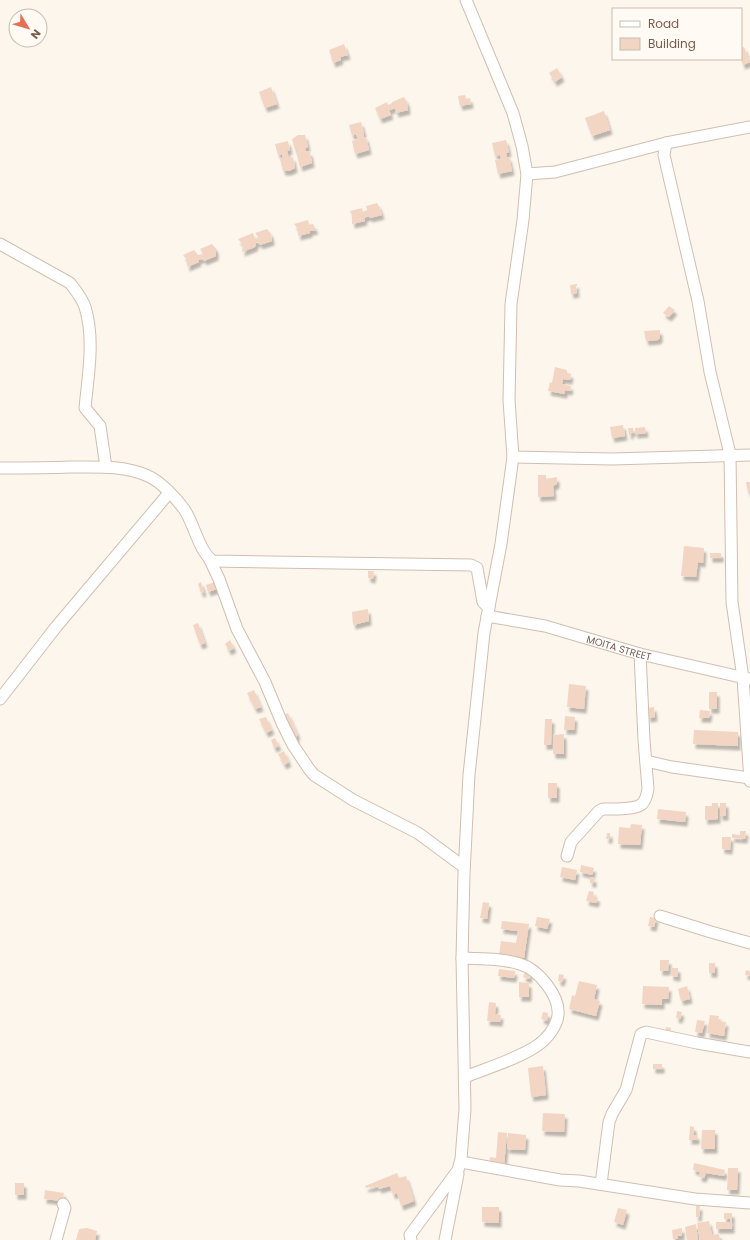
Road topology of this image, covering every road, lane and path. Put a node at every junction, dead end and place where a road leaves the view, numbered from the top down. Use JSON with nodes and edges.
{"nodes":[{"id":1,"x":466,"y":0,"type":"edge"},
{"id":2,"x":750,"y":127,"type":"edge"},
{"id":3,"x":666,"y":143,"type":"junction"},
{"id":4,"x":527,"y":174,"type":"junction"},
{"id":5,"x":0,"y":244,"type":"edge"},
{"id":6,"x":730,"y":454,"type":"junction"},
{"id":7,"x":750,"y":454,"type":"edge"},
{"id":8,"x":512,"y":457,"type":"junction"},
{"id":9,"x":106,"y":467,"type":"junction"},
{"id":10,"x":0,"y":468,"type":"edge"},
{"id":11,"x":169,"y":493,"type":"junction"},
{"id":12,"x":209,"y":558,"type":"junction"},
{"id":13,"x":488,"y":612,"type":"junction"},
{"id":14,"x":640,"y":654,"type":"junction"},
{"id":15,"x":746,"y":679,"type":"edge"},
{"id":16,"x":0,"y":699,"type":"edge"},
{"id":17,"x":646,"y":761,"type":"junction"},
{"id":18,"x":750,"y":778,"type":"edge"},
{"id":19,"x":750,"y":781,"type":"edge"},
{"id":20,"x":567,"y":856,"type":"dead end"},
{"id":21,"x":464,"y":867,"type":"junction"},
{"id":22,"x":660,"y":916,"type":"dead end"},
{"id":23,"x":750,"y":943,"type":"edge"},
{"id":24,"x":462,"y":958,"type":"junction"},
{"id":25,"x":750,"y":1052,"type":"edge"},
{"id":26,"x":465,"y":1077,"type":"junction"},
{"id":27,"x":459,"y":1166,"type":"junction"},
{"id":28,"x":601,"y":1184,"type":"junction"},
{"id":29,"x":750,"y":1203,"type":"edge"},
{"id":30,"x":63,"y":1204,"type":"dead end"},
{"id":31,"x":408,"y":1238,"type":"edge"},
{"id":32,"x":56,"y":1240,"type":"edge"},
{"id":33,"x":445,"y":1240,"type":"edge"}],
"edges":[{"from":1,"to":4,"type":"street"},
{"from":2,"to":3,"type":"street"},
{"from":3,"to":4,"type":"street"},
{"from":3,"to":6,"type":"street"},
{"from":4,"to":8,"type":"street"},
{"from":5,"to":9,"type":"street"},
{"from":6,"to":7,"type":"street"},
{"from":6,"to":8,"type":"street"},
{"from":6,"to":15,"type":"street"},
{"from":8,"to":13,"type":"street"},
{"from":9,"to":10,"type":"street"},
{"from":9,"to":11,"type":"street"},
{"from":11,"to":12,"type":"street"},
{"from":11,"to":16,"type":"street"},
{"from":12,"to":13,"type":"street"},
{"from":12,"to":21,"type":"street"},
{"from":13,"to":14,"type":"street","name":"MOITA STREET"},
{"from":13,"to":21,"type":"street"},
{"from":14,"to":15,"type":"street","name":"MOITA STREET"},
{"from":14,"to":17,"type":"street"},
{"from":15,"to":18,"type":"street"},
{"from":17,"to":18,"type":"street"},
{"from":17,"to":20,"type":"street"},
{"from":18,"to":19,"type":"street"},
{"from":21,"to":24,"type":"street"},
{"from":22,"to":23,"type":"street"},
{"from":24,"to":26,"type":"street"},
{"from":24,"to":26,"type":"street"},
{"from":25,"to":28,"type":"street"},
{"from":26,"to":27,"type":"street"},
{"from":27,"to":28,"type":"street"},
{"from":27,"to":31,"type":"street"},
{"from":27,"to":33,"type":"street"},
{"from":28,"to":29,"type":"street"},
{"from":30,"to":32,"type":"street"}]}
